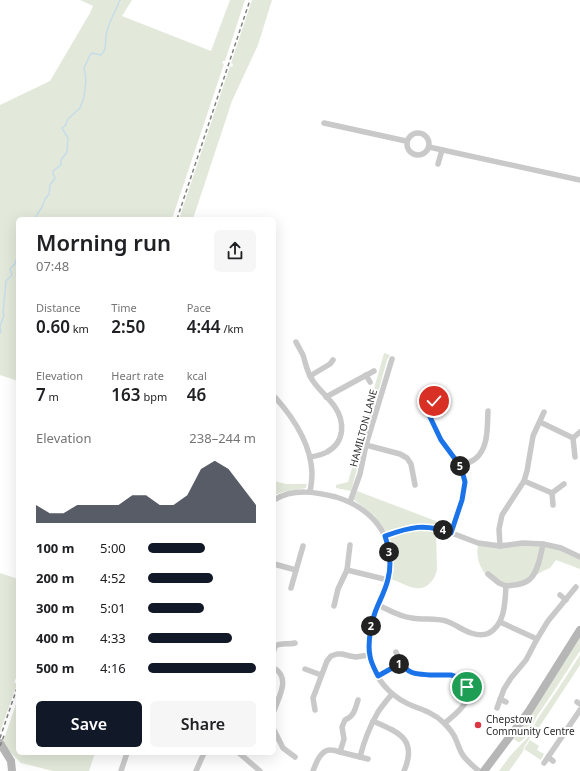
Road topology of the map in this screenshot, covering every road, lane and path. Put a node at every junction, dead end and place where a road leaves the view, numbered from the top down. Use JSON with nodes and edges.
{"nodes":[{"id":1,"x":324,"y":123,"type":"dead end"},
{"id":2,"x":406,"y":141,"type":"junction"},
{"id":3,"x":429,"y":147,"type":"junction"},
{"id":4,"x":442,"y":150,"type":"junction"},
{"id":5,"x":438,"y":164,"type":"dead end"},
{"id":6,"x":580,"y":180,"type":"edge"},
{"id":7,"x":296,"y":342,"type":"dead end"},
{"id":8,"x":303,"y":355,"type":"junction"},
{"id":9,"x":296,"y":358,"type":"dead end"},
{"id":10,"x":392,"y":359,"type":"dead end"},
{"id":11,"x":333,"y":360,"type":"dead end"},
{"id":12,"x":374,"y":371,"type":"dead end"},
{"id":13,"x":366,"y":375,"type":"junction"},
{"id":14,"x":310,"y":376,"type":"junction"},
{"id":15,"x":370,"y":382,"type":"dead end"},
{"id":16,"x":437,"y":393,"type":"dead end"},
{"id":17,"x":326,"y":397,"type":"junction"},
{"id":18,"x":276,"y":398,"type":"edge"},
{"id":19,"x":488,"y":411,"type":"dead end"},
{"id":20,"x":544,"y":412,"type":"dead end"},
{"id":21,"x":540,"y":422,"type":"junction"},
{"id":22,"x":580,"y":432,"type":"edge"},
{"id":23,"x":573,"y":438,"type":"junction"},
{"id":24,"x":366,"y":445,"type":"junction"},
{"id":25,"x":310,"y":457,"type":"junction"},
{"id":26,"x":575,"y":457,"type":"dead end"},
{"id":27,"x":461,"y":467,"type":"junction"},
{"id":28,"x":524,"y":481,"type":"junction"},
{"id":29,"x":564,"y":484,"type":"dead end"},
{"id":30,"x":415,"y":485,"type":"dead end"},
{"id":31,"x":310,"y":492,"type":"junction"},
{"id":32,"x":552,"y":493,"type":"junction"},
{"id":33,"x":276,"y":499,"type":"edge"},
{"id":34,"x":350,"y":502,"type":"junction"},
{"id":35,"x":553,"y":505,"type":"dead end"},
{"id":36,"x":451,"y":533,"type":"junction"},
{"id":37,"x":385,"y":536,"type":"junction"},
{"id":38,"x":543,"y":544,"type":"junction"},
{"id":39,"x":350,"y":545,"type":"dead end"},
{"id":40,"x":303,"y":546,"type":"dead end"},
{"id":41,"x":500,"y":546,"type":"junction"},
{"id":42,"x":580,"y":557,"type":"edge"},
{"id":43,"x":276,"y":565,"type":"edge"},
{"id":44,"x":296,"y":570,"type":"junction"},
{"id":45,"x":347,"y":570,"type":"junction"},
{"id":46,"x":488,"y":574,"type":"dead end"},
{"id":47,"x":388,"y":580,"type":"junction"},
{"id":48,"x":506,"y":586,"type":"junction"},
{"id":49,"x":576,"y":587,"type":"dead end"},
{"id":50,"x":291,"y":588,"type":"dead end"},
{"id":51,"x":560,"y":595,"type":"dead end"},
{"id":52,"x":566,"y":600,"type":"junction"},
{"id":53,"x":378,"y":605,"type":"junction"},
{"id":54,"x":334,"y":606,"type":"dead end"},
{"id":55,"x":500,"y":622,"type":"junction"},
{"id":56,"x":580,"y":630,"type":"edge"},
{"id":57,"x":536,"y":639,"type":"junction"},
{"id":58,"x":295,"y":643,"type":"dead end"},
{"id":59,"x":276,"y":646,"type":"edge"},
{"id":60,"x":396,"y":652,"type":"dead end"},
{"id":61,"x":369,"y":655,"type":"junction"},
{"id":62,"x":401,"y":663,"type":"junction"},
{"id":63,"x":276,"y":669,"type":"edge"},
{"id":64,"x":305,"y":669,"type":"dead end"},
{"id":65,"x":321,"y":675,"type":"junction"},
{"id":66,"x":378,"y":676,"type":"junction"},
{"id":67,"x":392,"y":694,"type":"junction"},
{"id":68,"x":500,"y":699,"type":"junction"},
{"id":69,"x":358,"y":700,"type":"dead end"},
{"id":70,"x":506,"y":702,"type":"dead end"},
{"id":71,"x":276,"y":705,"type":"edge"},
{"id":72,"x":497,"y":708,"type":"dead end"},
{"id":73,"x":315,"y":710,"type":"dead end"},
{"id":74,"x":580,"y":710,"type":"edge"},
{"id":75,"x":373,"y":721,"type":"junction"},
{"id":76,"x":445,"y":723,"type":"junction"},
{"id":77,"x":276,"y":734,"type":"edge"},
{"id":78,"x":0,"y":743,"type":"edge"},
{"id":79,"x":340,"y":752,"type":"junction"},
{"id":80,"x":126,"y":755,"type":"edge"},
{"id":81,"x":203,"y":755,"type":"edge"},
{"id":82,"x":241,"y":755,"type":"edge"},
{"id":83,"x":295,"y":757,"type":"dead end"},
{"id":84,"x":360,"y":757,"type":"junction"},
{"id":85,"x":368,"y":759,"type":"dead end"},
{"id":86,"x":548,"y":760,"type":"dead end"},
{"id":87,"x":486,"y":768,"type":"edge"},
{"id":88,"x":12,"y":771,"type":"edge"},
{"id":89,"x":121,"y":771,"type":"edge"},
{"id":90,"x":196,"y":771,"type":"edge"},
{"id":91,"x":260,"y":771,"type":"edge"},
{"id":92,"x":313,"y":771,"type":"edge"},
{"id":93,"x":404,"y":771,"type":"edge"},
{"id":94,"x":479,"y":771,"type":"edge"}],
"edges":[{"from":1,"to":2,"type":"street"},
{"from":2,"to":3,"type":"street"},
{"from":2,"to":3,"type":"street"},
{"from":3,"to":4,"type":"street"},
{"from":4,"to":5,"type":"street"},
{"from":4,"to":6,"type":"street"},
{"from":7,"to":8,"type":"street"},
{"from":8,"to":9,"type":"street"},
{"from":8,"to":14,"type":"street"},
{"from":10,"to":24,"type":"street","name":"HAMILTON LANE"},
{"from":11,"to":14,"type":"street"},
{"from":12,"to":13,"type":"street"},
{"from":13,"to":15,"type":"street"},
{"from":13,"to":17,"type":"street"},
{"from":14,"to":17,"type":"street"},
{"from":16,"to":27,"type":"street"},
{"from":17,"to":25,"type":"street"},
{"from":18,"to":25,"type":"street"},
{"from":19,"to":27,"type":"street"},
{"from":20,"to":21,"type":"street"},
{"from":21,"to":23,"type":"street"},
{"from":21,"to":28,"type":"street"},
{"from":22,"to":23,"type":"street"},
{"from":23,"to":26,"type":"street"},
{"from":24,"to":30,"type":"street"},
{"from":24,"to":34,"type":"street","name":"HAMILTON LANE"},
{"from":25,"to":31,"type":"street"},
{"from":27,"to":36,"type":"street"},
{"from":28,"to":32,"type":"street"},
{"from":28,"to":41,"type":"street"},
{"from":29,"to":32,"type":"street"},
{"from":31,"to":33,"type":"street"},
{"from":31,"to":34,"type":"street"},
{"from":32,"to":35,"type":"street"},
{"from":34,"to":37,"type":"street"},
{"from":36,"to":37,"type":"street"},
{"from":36,"to":41,"type":"street"},
{"from":37,"to":47,"type":"street"},
{"from":38,"to":41,"type":"street"},
{"from":38,"to":42,"type":"street"},
{"from":38,"to":48,"type":"street"},
{"from":39,"to":45,"type":"street"},
{"from":40,"to":44,"type":"street"},
{"from":43,"to":44,"type":"street"},
{"from":44,"to":50,"type":"street"},
{"from":45,"to":47,"type":"street"},
{"from":45,"to":54,"type":"street"},
{"from":46,"to":48,"type":"street"},
{"from":47,"to":53,"type":"street"},
{"from":48,"to":55,"type":"street"},
{"from":49,"to":52,"type":"street"},
{"from":51,"to":52,"type":"street"},
{"from":52,"to":57,"type":"street"},
{"from":53,"to":55,"type":"street"},
{"from":53,"to":61,"type":"street"},
{"from":55,"to":57,"type":"street"},
{"from":56,"to":87,"type":"main road"},
{"from":57,"to":68,"type":"street"},
{"from":58,"to":59,"type":"street"},
{"from":60,"to":62,"type":"street"},
{"from":61,"to":65,"type":"street"},
{"from":61,"to":66,"type":"street"},
{"from":62,"to":66,"type":"street"},
{"from":62,"to":76,"type":"street"},
{"from":63,"to":71,"type":"street"},
{"from":64,"to":65,"type":"street"},
{"from":65,"to":73,"type":"street"},
{"from":66,"to":67,"type":"street"},
{"from":67,"to":75,"type":"street"},
{"from":67,"to":76,"type":"street"},
{"from":68,"to":70,"type":"street"},
{"from":68,"to":72,"type":"street"},
{"from":69,"to":79,"type":"street"},
{"from":74,"to":86,"type":"street"},
{"from":75,"to":84,"type":"street"},
{"from":75,"to":93,"type":"street"},
{"from":76,"to":94,"type":"street"},
{"from":77,"to":83,"type":"street"},
{"from":78,"to":88,"type":"main road"},
{"from":79,"to":84,"type":"street"},
{"from":79,"to":92,"type":"street"},
{"from":80,"to":89,"type":"street"},
{"from":81,"to":90,"type":"street"},
{"from":82,"to":91,"type":"street"},
{"from":84,"to":85,"type":"street"}]}
